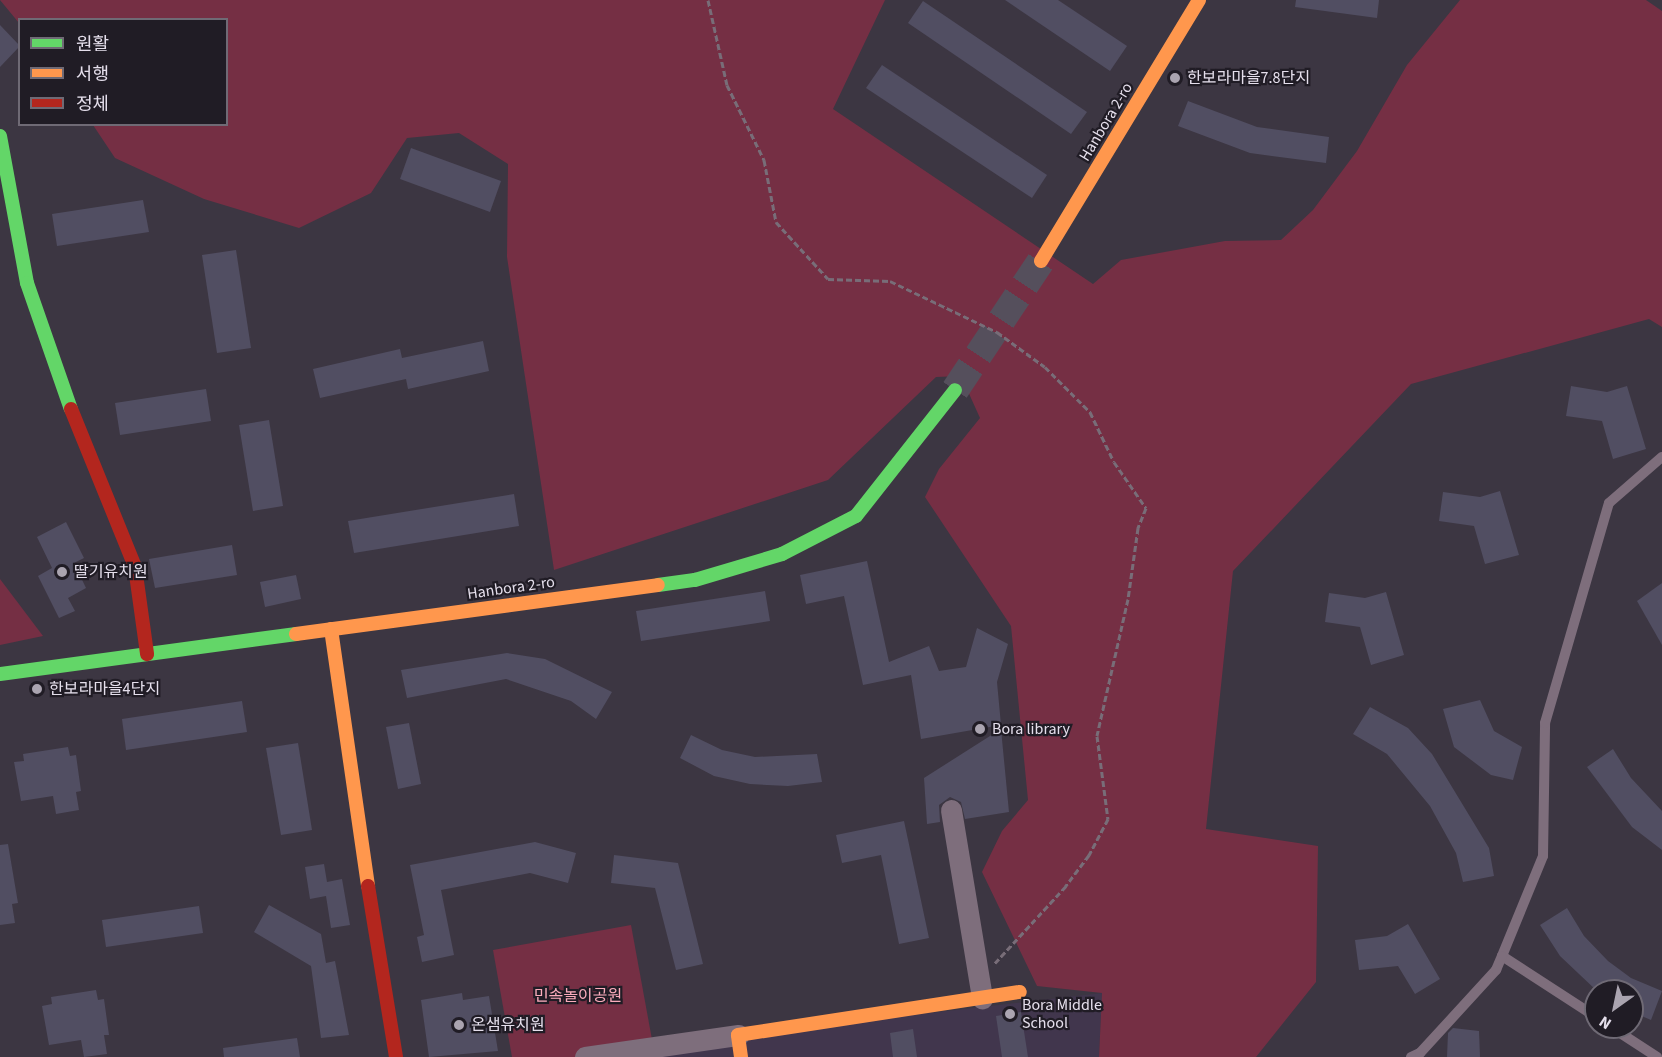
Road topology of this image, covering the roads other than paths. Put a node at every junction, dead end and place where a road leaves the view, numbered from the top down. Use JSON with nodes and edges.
{"nodes":[{"id":1,"x":1198,"y":0,"type":"edge"},
{"id":2,"x":0,"y":136,"type":"edge"},
{"id":3,"x":1041,"y":261,"type":"tunnel mouth"},
{"id":4,"x":955,"y":390,"type":"tunnel mouth"},
{"id":5,"x":1662,"y":457,"type":"edge"},
{"id":6,"x":331,"y":629,"type":"junction"},
{"id":7,"x":147,"y":654,"type":"junction"},
{"id":8,"x":0,"y":674,"type":"edge"},
{"id":9,"x":951,"y":810,"type":"dead end"},
{"id":10,"x":1502,"y":956,"type":"junction"},
{"id":11,"x":981,"y":989,"type":"junction"},
{"id":12,"x":1020,"y":992,"type":"dead end"},
{"id":13,"x":1584,"y":1009,"type":"edge"},
{"id":14,"x":738,"y":1035,"type":"junction"},
{"id":15,"x":1629,"y":1039,"type":"edge"},
{"id":16,"x":396,"y":1057,"type":"edge"},
{"id":17,"x":585,"y":1057,"type":"edge"},
{"id":18,"x":741,"y":1057,"type":"edge"},
{"id":19,"x":1411,"y":1057,"type":"edge"},
{"id":20,"x":1657,"y":1057,"type":"edge"}],
"edges":[{"from":1,"to":3,"type":"street","name":"Hanbora 2-ro"},
{"from":2,"to":7,"type":"street"},
{"from":4,"to":6,"type":"street","name":"Hanbora 2-ro"},
{"from":5,"to":10,"type":"lane"},
{"from":6,"to":7,"type":"street","name":"Hanbora 2-ro"},
{"from":6,"to":16,"type":"street"},
{"from":7,"to":8,"type":"street","name":"Hanbora 2-ro"},
{"from":9,"to":11,"type":"street"},
{"from":10,"to":13,"type":"lane"},
{"from":10,"to":19,"type":"lane"},
{"from":11,"to":12,"type":"street"},
{"from":11,"to":14,"type":"street"},
{"from":14,"to":17,"type":"street"},
{"from":14,"to":18,"type":"street"},
{"from":15,"to":20,"type":"lane"}]}
